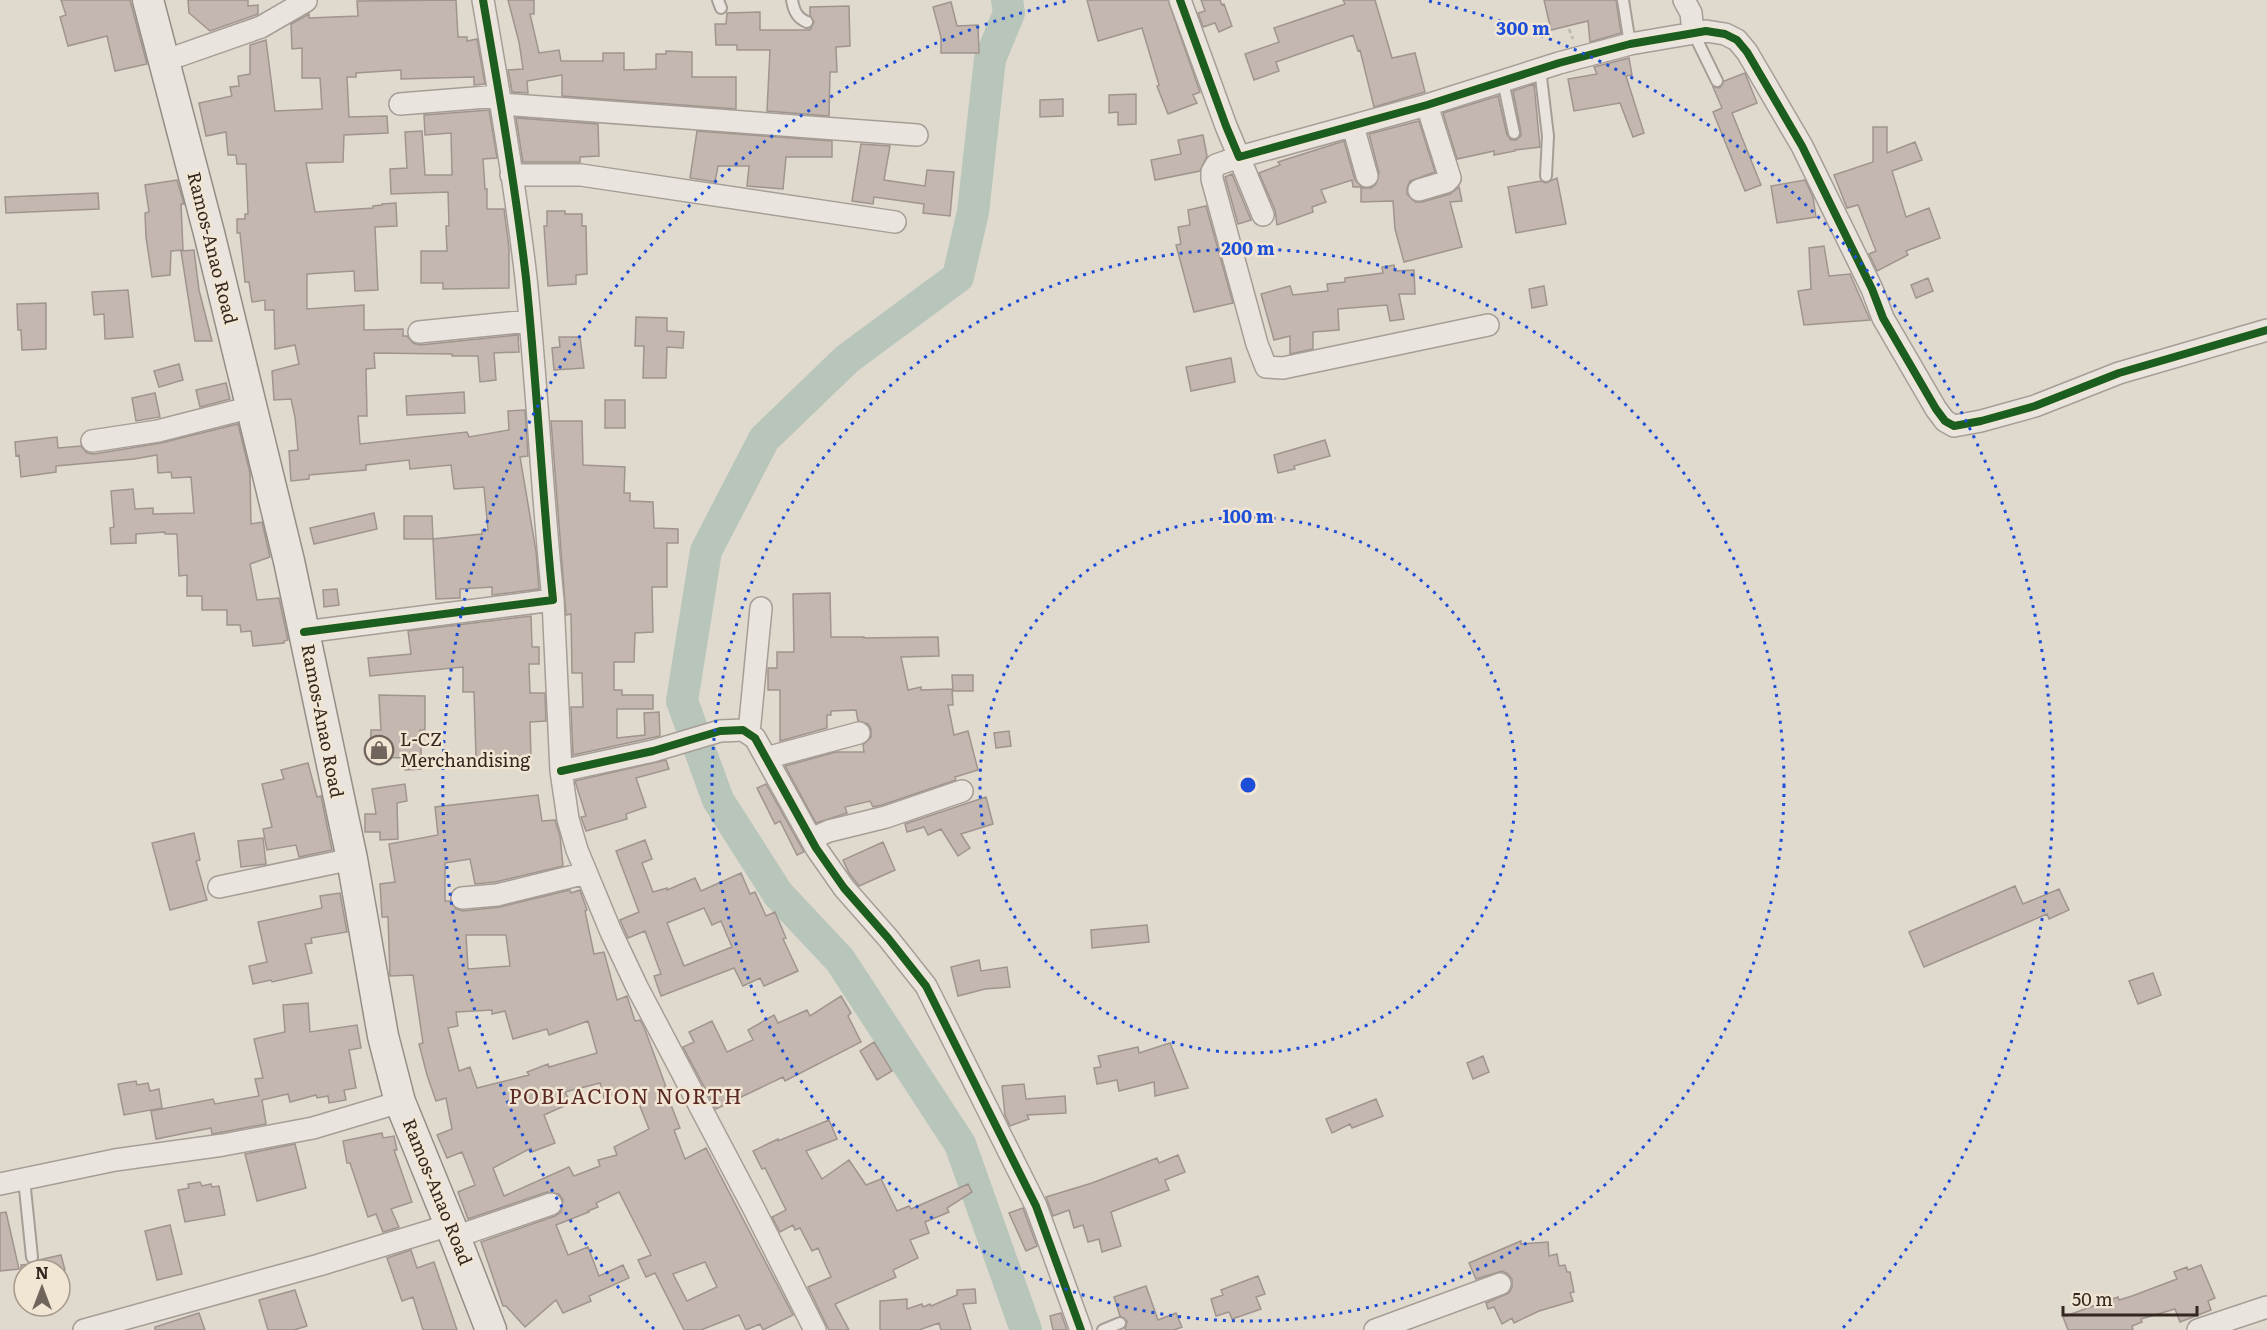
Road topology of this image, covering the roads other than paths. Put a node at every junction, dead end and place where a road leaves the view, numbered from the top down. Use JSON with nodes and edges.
{"nodes":[{"id":1,"x":148,"y":0,"type":"edge"},
{"id":2,"x":483,"y":0,"type":"edge"},
{"id":3,"x":792,"y":0,"type":"edge"},
{"id":4,"x":1180,"y":0,"type":"edge"},
{"id":5,"x":1623,"y":0,"type":"edge"},
{"id":6,"x":1684,"y":0,"type":"edge"},
{"id":7,"x":306,"y":1,"type":"edge"},
{"id":8,"x":807,"y":22,"type":"dead end"},
{"id":9,"x":1693,"y":32,"type":"junction"},
{"id":10,"x":1630,"y":44,"type":"junction"},
{"id":11,"x":164,"y":62,"type":"junction"},
{"id":12,"x":1540,"y":69,"type":"junction"},
{"id":13,"x":1503,"y":81,"type":"junction"},
{"id":14,"x":1717,"y":81,"type":"dead end"},
{"id":15,"x":500,"y":100,"type":"junction"},
{"id":16,"x":400,"y":104,"type":"dead end"},
{"id":17,"x":1427,"y":105,"type":"junction"},
{"id":18,"x":1353,"y":126,"type":"junction"},
{"id":19,"x":1514,"y":133,"type":"dead end"},
{"id":20,"x":917,"y":135,"type":"dead end"},
{"id":21,"x":1239,"y":157,"type":"junction"},
{"id":22,"x":511,"y":175,"type":"junction"},
{"id":23,"x":1367,"y":176,"type":"dead end"},
{"id":24,"x":1546,"y":176,"type":"dead end"},
{"id":25,"x":1419,"y":190,"type":"dead end"},
{"id":26,"x":1263,"y":215,"type":"dead end"},
{"id":27,"x":895,"y":222,"type":"dead end"},
{"id":28,"x":530,"y":321,"type":"junction"},
{"id":29,"x":1488,"y":325,"type":"dead end"},
{"id":30,"x":2267,"y":330,"type":"edge"},
{"id":31,"x":419,"y":332,"type":"dead end"},
{"id":32,"x":252,"y":407,"type":"junction"},
{"id":33,"x":92,"y":441,"type":"dead end"},
{"id":34,"x":553,"y":600,"type":"junction"},
{"id":35,"x":761,"y":608,"type":"dead end"},
{"id":36,"x":304,"y":632,"type":"junction"},
{"id":37,"x":749,"y":732,"type":"junction"},
{"id":38,"x":859,"y":733,"type":"dead end"},
{"id":39,"x":766,"y":758,"type":"junction"},
{"id":40,"x":561,"y":771,"type":"junction"},
{"id":41,"x":962,"y":791,"type":"dead end"},
{"id":42,"x":811,"y":839,"type":"junction"},
{"id":43,"x":352,"y":859,"type":"junction"},
{"id":44,"x":586,"y":873,"type":"junction"},
{"id":45,"x":219,"y":887,"type":"dead end"},
{"id":46,"x":462,"y":898,"type":"dead end"},
{"id":47,"x":400,"y":1102,"type":"junction"},
{"id":48,"x":24,"y":1179,"type":"junction"},
{"id":49,"x":0,"y":1184,"type":"edge"},
{"id":50,"x":551,"y":1204,"type":"dead end"},
{"id":51,"x":453,"y":1231,"type":"junction"},
{"id":52,"x":32,"y":1257,"type":"dead end"},
{"id":53,"x":1500,"y":1284,"type":"dead end"},
{"id":54,"x":2267,"y":1307,"type":"edge"},
{"id":55,"x":1120,"y":1323,"type":"dead end"},
{"id":56,"x":84,"y":1330,"type":"edge"},
{"id":57,"x":490,"y":1330,"type":"edge"},
{"id":58,"x":815,"y":1330,"type":"edge"},
{"id":59,"x":1081,"y":1330,"type":"edge"},
{"id":60,"x":1103,"y":1330,"type":"edge"},
{"id":61,"x":1375,"y":1330,"type":"edge"},
{"id":62,"x":2198,"y":1330,"type":"edge"}],
"edges":[{"from":1,"to":11,"type":"main road","name":"Ramos-Anao Road"},
{"from":2,"to":15,"type":"street"},
{"from":3,"to":8,"type":"lane"},
{"from":4,"to":21,"type":"street"},
{"from":5,"to":10,"type":"lane"},
{"from":6,"to":9,"type":"street"},
{"from":7,"to":11,"type":"street"},
{"from":9,"to":10,"type":"street"},
{"from":9,"to":14,"type":"lane"},
{"from":9,"to":30,"type":"street"},
{"from":10,"to":12,"type":"street"},
{"from":11,"to":32,"type":"main road","name":"Ramos-Anao Road"},
{"from":12,"to":13,"type":"street"},
{"from":12,"to":24,"type":"lane"},
{"from":13,"to":17,"type":"street"},
{"from":13,"to":19,"type":"lane"},
{"from":15,"to":16,"type":"street"},
{"from":15,"to":20,"type":"street"},
{"from":15,"to":22,"type":"street"},
{"from":17,"to":18,"type":"street"},
{"from":17,"to":25,"type":"street"},
{"from":18,"to":21,"type":"street"},
{"from":18,"to":23,"type":"street"},
{"from":21,"to":26,"type":"street"},
{"from":21,"to":29,"type":"street"},
{"from":22,"to":27,"type":"street"},
{"from":22,"to":28,"type":"street"},
{"from":28,"to":31,"type":"street"},
{"from":28,"to":34,"type":"street"},
{"from":32,"to":33,"type":"street"},
{"from":32,"to":36,"type":"main road","name":"Ramos-Anao Road"},
{"from":34,"to":36,"type":"street"},
{"from":34,"to":40,"type":"street"},
{"from":35,"to":37,"type":"street"},
{"from":36,"to":43,"type":"main road","name":"Ramos-Anao Road"},
{"from":37,"to":39,"type":"street"},
{"from":37,"to":40,"type":"street"},
{"from":38,"to":39,"type":"street"},
{"from":39,"to":42,"type":"street"},
{"from":40,"to":44,"type":"street"},
{"from":41,"to":42,"type":"street"},
{"from":42,"to":59,"type":"street"},
{"from":43,"to":45,"type":"street"},
{"from":43,"to":47,"type":"main road","name":"Ramos-Anao Road"},
{"from":44,"to":46,"type":"street"},
{"from":44,"to":58,"type":"street"},
{"from":47,"to":48,"type":"street"},
{"from":47,"to":51,"type":"main road","name":"Ramos-Anao Road"},
{"from":48,"to":49,"type":"street"},
{"from":48,"to":52,"type":"lane"},
{"from":50,"to":51,"type":"street"},
{"from":51,"to":56,"type":"street"},
{"from":51,"to":57,"type":"main road","name":"Ramos-Anao Road"},
{"from":53,"to":61,"type":"street"},
{"from":54,"to":62,"type":"street"},
{"from":55,"to":60,"type":"lane"}]}
